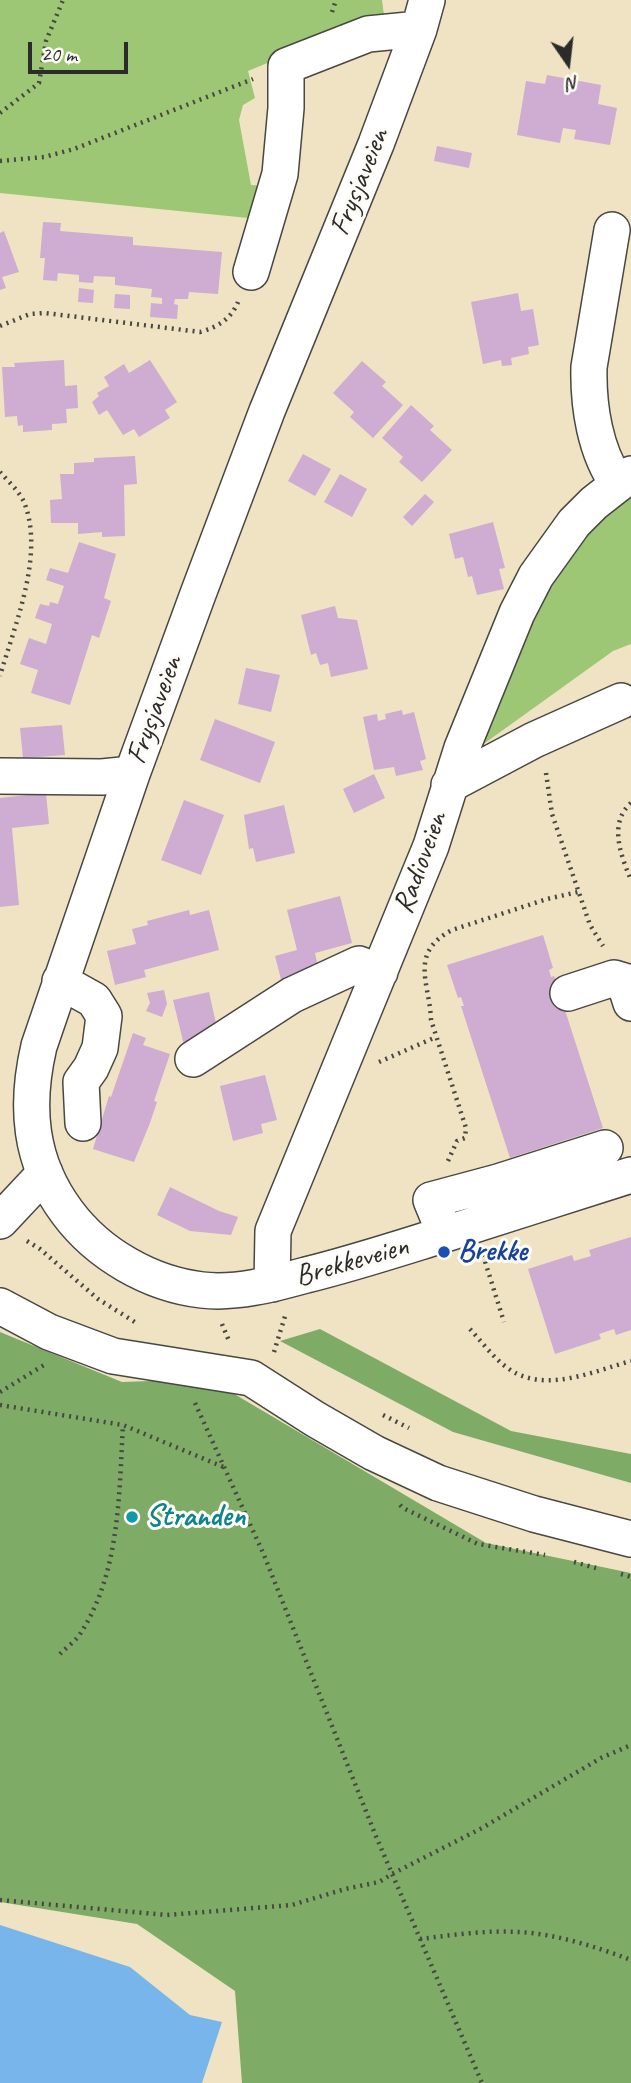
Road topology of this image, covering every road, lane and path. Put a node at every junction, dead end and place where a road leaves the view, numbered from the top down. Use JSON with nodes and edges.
{"nodes":[{"id":1,"x":64,"y":0,"type":"edge"},
{"id":2,"x":423,"y":14,"type":"edge"},
{"id":3,"x":286,"y":66,"type":"junction"},
{"id":4,"x":0,"y":113,"type":"edge"},
{"id":5,"x":0,"y":161,"type":"edge"},
{"id":6,"x":612,"y":230,"type":"dead end"},
{"id":7,"x":251,"y":272,"type":"joint"},
{"id":8,"x":0,"y":326,"type":"edge"},
{"id":9,"x":0,"y":472,"type":"edge"},
{"id":10,"x":624,"y":479,"type":"edge"},
{"id":11,"x":0,"y":676,"type":"edge"},
{"id":12,"x":621,"y":701,"type":"dead end"},
{"id":13,"x":534,"y":740,"type":"junction"},
{"id":14,"x":132,"y":774,"type":"junction"},
{"id":15,"x":0,"y":776,"type":"edge"},
{"id":16,"x":449,"y":785,"type":"junction"},
{"id":17,"x":631,"y":803,"type":"edge"},
{"id":18,"x":631,"y":880,"type":"edge"},
{"id":19,"x":578,"y":892,"type":"junction"},
{"id":20,"x":380,"y":972,"type":"junction"},
{"id":21,"x":60,"y":981,"type":"junction"},
{"id":22,"x":627,"y":992,"type":"edge"},
{"id":23,"x":568,"y":993,"type":"dead end"},
{"id":24,"x":436,"y":1037,"type":"junction"},
{"id":25,"x":193,"y":1059,"type":"dead end"},
{"id":26,"x":384,"y":1060,"type":"dead end"},
{"id":27,"x":17,"y":1080,"type":"edge"},
{"id":28,"x":83,"y":1123,"type":"dead end"},
{"id":29,"x":605,"y":1148,"type":"dead end"},
{"id":30,"x":449,"y":1158,"type":"dead end"},
{"id":31,"x":45,"y":1173,"type":"junction"},
{"id":32,"x":631,"y":1175,"type":"edge"},
{"id":33,"x":0,"y":1221,"type":"edge"},
{"id":34,"x":444,"y":1234,"type":"junction"},
{"id":35,"x":479,"y":1244,"type":"dead end"},
{"id":36,"x":279,"y":1296,"type":"junction"},
{"id":37,"x":0,"y":1306,"type":"edge"},
{"id":38,"x":219,"y":1317,"type":"dead end"},
{"id":39,"x":504,"y":1322,"type":"dead end"},
{"id":40,"x":470,"y":1329,"type":"dead end"},
{"id":41,"x":230,"y":1349,"type":"dead end"},
{"id":42,"x":53,"y":1359,"type":"dead end"},
{"id":43,"x":271,"y":1359,"type":"dead end"},
{"id":44,"x":631,"y":1361,"type":"edge"},
{"id":45,"x":181,"y":1366,"type":"junction"},
{"id":46,"x":0,"y":1392,"type":"edge"},
{"id":47,"x":0,"y":1405,"type":"edge"},
{"id":48,"x":122,"y":1425,"type":"junction"},
{"id":49,"x":226,"y":1468,"type":"junction"},
{"id":50,"x":631,"y":1539,"type":"edge"},
{"id":51,"x":60,"y":1654,"type":"dead end"},
{"id":52,"x":631,"y":1745,"type":"edge"},
{"id":53,"x":392,"y":1874,"type":"junction"},
{"id":54,"x":0,"y":1900,"type":"edge"},
{"id":55,"x":420,"y":1939,"type":"junction"},
{"id":56,"x":631,"y":1960,"type":"edge"},
{"id":57,"x":482,"y":2083,"type":"edge"}],
"edges":[{"from":1,"to":4,"type":"path"},
{"from":2,"to":3,"type":"street"},
{"from":2,"to":14,"type":"street","name":"Frysjaveien"},
{"from":3,"to":5,"type":"path"},
{"from":3,"to":7,"type":"street"},
{"from":6,"to":10,"type":"street"},
{"from":7,"to":8,"type":"path"},
{"from":9,"to":11,"type":"path"},
{"from":10,"to":16,"type":"street","name":"Radioveien"},
{"from":12,"to":13,"type":"street"},
{"from":13,"to":16,"type":"street"},
{"from":13,"to":19,"type":"path"},
{"from":14,"to":15,"type":"street"},
{"from":14,"to":21,"type":"street","name":"Frysjaveien"},
{"from":16,"to":20,"type":"street","name":"Radioveien"},
{"from":17,"to":18,"type":"path"},
{"from":19,"to":22,"type":"path"},
{"from":19,"to":24,"type":"path"},
{"from":20,"to":25,"type":"street"},
{"from":20,"to":36,"type":"street","name":"Radioveien"},
{"from":21,"to":27,"type":"street","name":"Frysjaveien"},
{"from":21,"to":28,"type":"street"},
{"from":22,"to":23,"type":"street"},
{"from":24,"to":26,"type":"path"},
{"from":24,"to":30,"type":"path"},
{"from":27,"to":31,"type":"street","name":"Frysjaveien"},
{"from":29,"to":34,"type":"street"},
{"from":31,"to":33,"type":"street"},
{"from":31,"to":36,"type":"street","name":"Frysjaveien"},
{"from":32,"to":34,"type":"street","name":"Brekkeveien"},
{"from":34,"to":36,"type":"street","name":"Brekkeveien"},
{"from":35,"to":39,"type":"path"},
{"from":36,"to":43,"type":"path"},
{"from":37,"to":45,"type":"street"},
{"from":38,"to":41,"type":"path"},
{"from":40,"to":44,"type":"path"},
{"from":42,"to":46,"type":"path"},
{"from":45,"to":49,"type":"path"},
{"from":45,"to":50,"type":"street"},
{"from":47,"to":48,"type":"path"},
{"from":48,"to":49,"type":"path"},
{"from":48,"to":51,"type":"path"},
{"from":49,"to":53,"type":"path"},
{"from":52,"to":53,"type":"path"},
{"from":53,"to":54,"type":"path"},
{"from":53,"to":55,"type":"path"},
{"from":55,"to":56,"type":"path"},
{"from":55,"to":57,"type":"path"}]}
